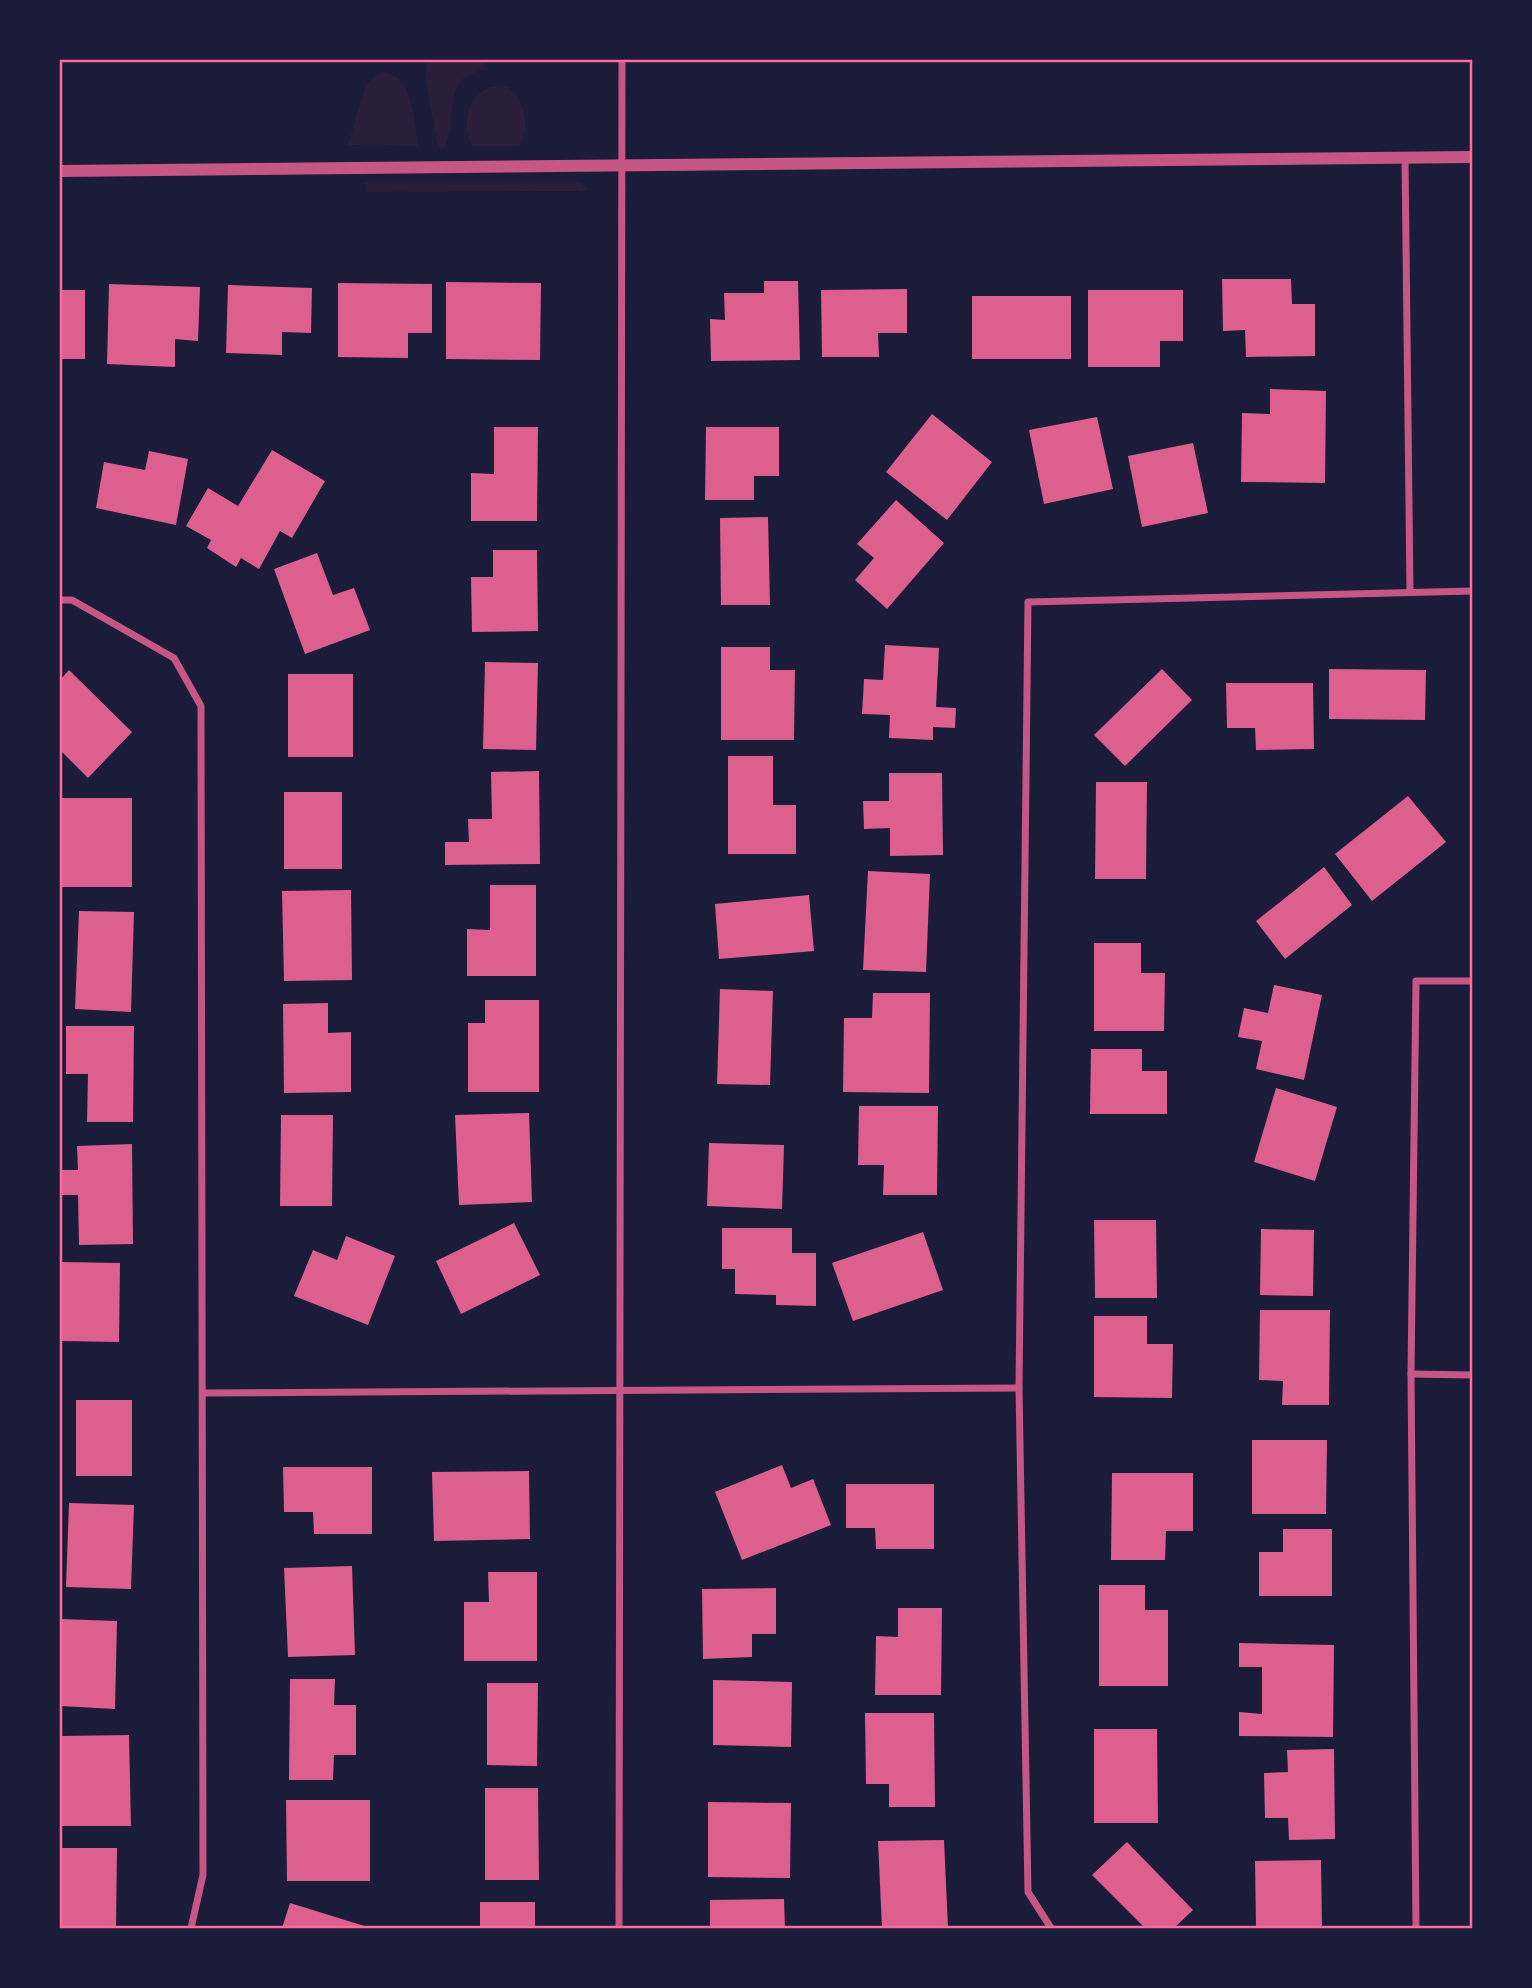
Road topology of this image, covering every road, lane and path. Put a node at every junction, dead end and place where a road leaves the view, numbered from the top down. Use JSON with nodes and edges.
{"nodes":[{"id":1,"x":622,"y":60,"type":"edge"},
{"id":2,"x":1405,"y":157,"type":"junction"},
{"id":3,"x":1472,"y":157,"type":"edge"},
{"id":4,"x":621,"y":167,"type":"junction"},
{"id":5,"x":60,"y":171,"type":"edge"},
{"id":6,"x":1472,"y":591,"type":"edge"},
{"id":7,"x":1410,"y":592,"type":"junction"},
{"id":8,"x":60,"y":600,"type":"edge"},
{"id":9,"x":1472,"y":981,"type":"edge"},
{"id":10,"x":1411,"y":1374,"type":"junction"},
{"id":11,"x":1472,"y":1374,"type":"edge"},
{"id":12,"x":1019,"y":1388,"type":"junction"},
{"id":13,"x":620,"y":1390,"type":"junction"},
{"id":14,"x":202,"y":1393,"type":"junction"},
{"id":15,"x":191,"y":1928,"type":"edge"},
{"id":16,"x":619,"y":1928,"type":"edge"},
{"id":17,"x":1051,"y":1928,"type":"edge"},
{"id":18,"x":1416,"y":1928,"type":"edge"}],
"edges":[{"from":1,"to":4,"type":"street"},
{"from":2,"to":3,"type":"street"},
{"from":2,"to":4,"type":"street"},
{"from":2,"to":7,"type":"street"},
{"from":4,"to":5,"type":"street"},
{"from":4,"to":13,"type":"street"},
{"from":6,"to":7,"type":"street"},
{"from":7,"to":12,"type":"street"},
{"from":8,"to":14,"type":"street"},
{"from":9,"to":10,"type":"street"},
{"from":10,"to":11,"type":"street"},
{"from":10,"to":18,"type":"street"},
{"from":12,"to":13,"type":"street"},
{"from":12,"to":17,"type":"street"},
{"from":13,"to":14,"type":"street"},
{"from":13,"to":16,"type":"street"},
{"from":14,"to":15,"type":"street"}]}
